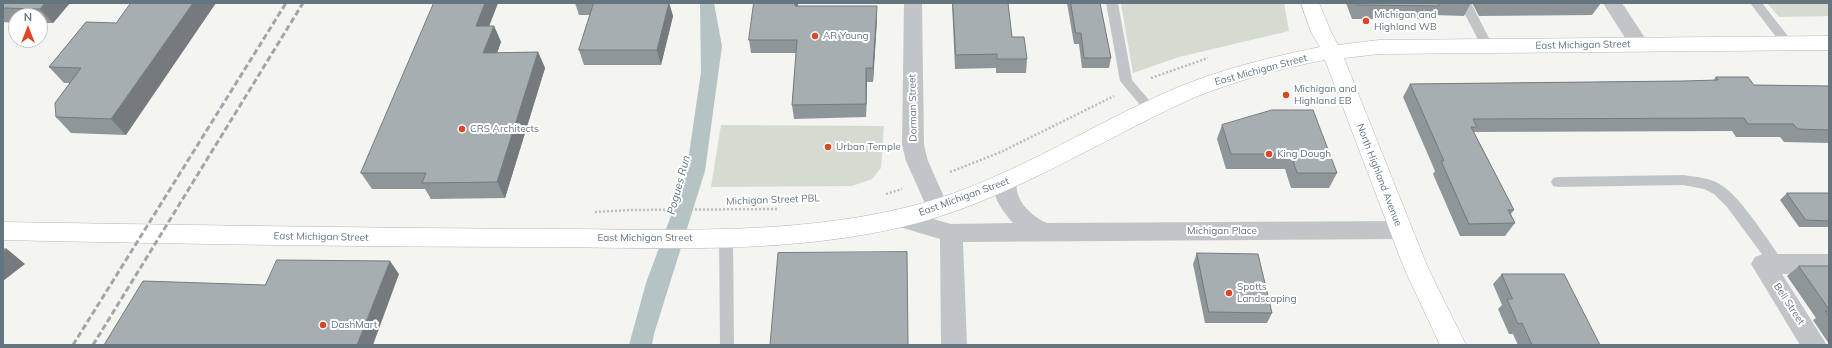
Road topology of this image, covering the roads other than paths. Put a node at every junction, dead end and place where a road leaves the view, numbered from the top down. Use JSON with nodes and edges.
{"nodes":[{"id":1,"x":913,"y":3,"type":"edge"},
{"id":2,"x":1112,"y":3,"type":"edge"},
{"id":3,"x":1310,"y":3,"type":"edge"},
{"id":4,"x":1465,"y":3,"type":"edge"},
{"id":5,"x":1612,"y":3,"type":"edge"},
{"id":6,"x":1756,"y":3,"type":"edge"},
{"id":7,"x":1787,"y":43,"type":"junction"},
{"id":8,"x":1829,"y":43,"type":"edge"},
{"id":9,"x":1639,"y":44,"type":"junction"},
{"id":10,"x":1487,"y":46,"type":"junction"},
{"id":11,"x":1332,"y":52,"type":"junction"},
{"id":12,"x":1150,"y":109,"type":"junction"},
{"id":13,"x":1005,"y":182,"type":"junction"},
{"id":14,"x":1558,"y":182,"type":"dead end"},
{"id":15,"x":938,"y":208,"type":"junction"},
{"id":16,"x":901,"y":218,"type":"junction"},
{"id":17,"x":1400,"y":230,"type":"junction"},
{"id":18,"x":3,"y":231,"type":"edge"},
{"id":19,"x":1044,"y":232,"type":"junction"},
{"id":20,"x":951,"y":233,"type":"junction"},
{"id":21,"x":724,"y":237,"type":"junction"},
{"id":22,"x":1770,"y":264,"type":"junction"},
{"id":23,"x":1829,"y":264,"type":"edge"},
{"id":24,"x":727,"y":345,"type":"edge"},
{"id":25,"x":954,"y":345,"type":"edge"},
{"id":26,"x":1453,"y":345,"type":"edge"},
{"id":27,"x":1814,"y":345,"type":"edge"}],
"edges":[{"from":1,"to":15,"type":"street","name":"Dorman Street"},
{"from":2,"to":12,"type":"lane"},
{"from":3,"to":11,"type":"main road","name":"North Highland Avenue"},
{"from":4,"to":10,"type":"lane"},
{"from":5,"to":9,"type":"street"},
{"from":6,"to":7,"type":"lane"},
{"from":7,"to":8,"type":"main road","name":"East Michigan Street"},
{"from":7,"to":9,"type":"main road","name":"East Michigan Street"},
{"from":9,"to":10,"type":"main road","name":"East Michigan Street"},
{"from":10,"to":11,"type":"main road","name":"East Michigan Street"},
{"from":11,"to":12,"type":"main road","name":"East Michigan Street"},
{"from":11,"to":17,"type":"main road","name":"North Highland Avenue"},
{"from":12,"to":13,"type":"main road","name":"East Michigan Street"},
{"from":13,"to":15,"type":"main road","name":"East Michigan Street"},
{"from":13,"to":19,"type":"street","name":"Michigan Place"},
{"from":14,"to":22,"type":"lane"},
{"from":15,"to":16,"type":"main road","name":"East Michigan Street"},
{"from":16,"to":20,"type":"street","name":"Michigan Place"},
{"from":16,"to":21,"type":"main road","name":"East Michigan Street"},
{"from":17,"to":19,"type":"street","name":"Michigan Place"},
{"from":17,"to":26,"type":"main road","name":"North Highland Avenue"},
{"from":18,"to":21,"type":"main road","name":"East Michigan Street"},
{"from":19,"to":20,"type":"street","name":"Michigan Place"},
{"from":20,"to":25,"type":"street"},
{"from":21,"to":24,"type":"lane"},
{"from":22,"to":23,"type":"street"},
{"from":22,"to":27,"type":"street","name":"Bell Street"}]}
